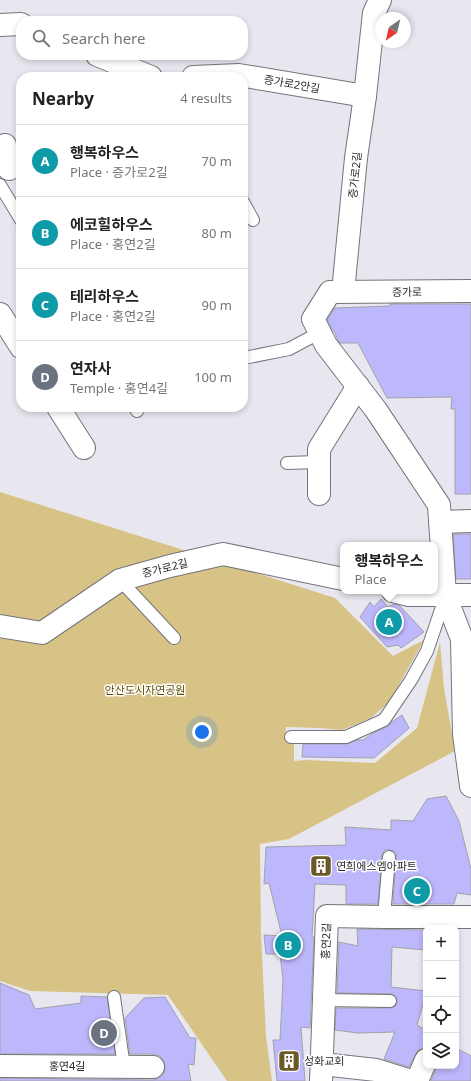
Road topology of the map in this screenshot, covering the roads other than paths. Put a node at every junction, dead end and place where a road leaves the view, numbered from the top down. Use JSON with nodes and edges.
{"nodes":[{"id":1,"x":380,"y":0,"type":"edge"},
{"id":2,"x":16,"y":24,"type":"edge"},
{"id":3,"x":0,"y":25,"type":"edge"},
{"id":4,"x":109,"y":60,"type":"edge"},
{"id":5,"x":139,"y":72,"type":"edge"},
{"id":6,"x":248,"y":76,"type":"edge"},
{"id":7,"x":365,"y":96,"type":"junction"},
{"id":8,"x":0,"y":149,"type":"edge"},
{"id":9,"x":7,"y":173,"type":"edge"},
{"id":10,"x":16,"y":203,"type":"edge"},
{"id":11,"x":248,"y":210,"type":"edge"},
{"id":12,"x":254,"y":220,"type":"dead end"},
{"id":13,"x":471,"y":291,"type":"edge"},
{"id":14,"x":343,"y":292,"type":"junction"},
{"id":15,"x":0,"y":314,"type":"edge"},
{"id":16,"x":319,"y":333,"type":"junction"},
{"id":17,"x":16,"y":339,"type":"edge"},
{"id":18,"x":248,"y":357,"type":"edge"},
{"id":19,"x":358,"y":386,"type":"junction"},
{"id":20,"x":61,"y":412,"type":"edge"},
{"id":21,"x":84,"y":448,"type":"dead end"},
{"id":22,"x":319,"y":462,"type":"junction"},
{"id":23,"x":287,"y":463,"type":"dead end"},
{"id":24,"x":319,"y":494,"type":"dead end"},
{"id":25,"x":471,"y":521,"type":"edge"},
{"id":26,"x":440,"y":522,"type":"junction"},
{"id":27,"x":340,"y":578,"type":"edge"},
{"id":28,"x":120,"y":580,"type":"junction"},
{"id":29,"x":409,"y":594,"type":"edge"},
{"id":30,"x":445,"y":595,"type":"junction"},
{"id":31,"x":471,"y":595,"type":"edge"},
{"id":32,"x":0,"y":626,"type":"edge"},
{"id":33,"x":174,"y":638,"type":"dead end"},
{"id":34,"x":467,"y":734,"type":"edge"},
{"id":35,"x":291,"y":737,"type":"dead end"},
{"id":36,"x":471,"y":786,"type":"edge"},
{"id":37,"x":389,"y":857,"type":"dead end"},
{"id":38,"x":471,"y":917,"type":"edge"},
{"id":39,"x":384,"y":918,"type":"junction"},
{"id":40,"x":114,"y":997,"type":"dead end"},
{"id":41,"x":324,"y":1000,"type":"junction"},
{"id":42,"x":390,"y":1001,"type":"dead end"},
{"id":43,"x":0,"y":1066,"type":"edge"},
{"id":44,"x":423,"y":1067,"type":"edge"},
{"id":45,"x":136,"y":1070,"type":"edge"},
{"id":46,"x":322,"y":1073,"type":"edge"},
{"id":47,"x":411,"y":1081,"type":"edge"},
{"id":48,"x":417,"y":1081,"type":"edge"}],
"edges":[{"from":1,"to":7,"type":"street","name":"증가로2길"},
{"from":2,"to":3,"type":"street"},
{"from":4,"to":5,"type":"street"},
{"from":6,"to":7,"type":"street","name":"증가로2안길"},
{"from":7,"to":14,"type":"street","name":"증가로2길"},
{"from":8,"to":9,"type":"street"},
{"from":9,"to":10,"type":"lane"},
{"from":11,"to":12,"type":"lane"},
{"from":13,"to":14,"type":"street","name":"증가로"},
{"from":14,"to":16,"type":"street"},
{"from":15,"to":17,"type":"street"},
{"from":16,"to":18,"type":"lane"},
{"from":16,"to":19,"type":"street"},
{"from":19,"to":22,"type":"street"},
{"from":19,"to":26,"type":"street"},
{"from":20,"to":21,"type":"street"},
{"from":22,"to":23,"type":"lane"},
{"from":22,"to":24,"type":"street"},
{"from":25,"to":26,"type":"street"},
{"from":26,"to":30,"type":"street"},
{"from":27,"to":28,"type":"street","name":"증가로2길"},
{"from":28,"to":32,"type":"street","name":"증가로2길"},
{"from":28,"to":33,"type":"lane"},
{"from":29,"to":30,"type":"street"},
{"from":30,"to":31,"type":"street"},
{"from":30,"to":34,"type":"street"},
{"from":30,"to":35,"type":"lane"},
{"from":34,"to":36,"type":"street"},
{"from":37,"to":39,"type":"lane"},
{"from":38,"to":39,"type":"street","name":"홍연2길"},
{"from":39,"to":41,"type":"street","name":"홍연2길"},
{"from":40,"to":45,"type":"lane"},
{"from":41,"to":42,"type":"lane"},
{"from":41,"to":46,"type":"street","name":"홍연2길"},
{"from":43,"to":45,"type":"street","name":"홍연4길"},
{"from":44,"to":48,"type":"street"},
{"from":46,"to":47,"type":"street","name":"홍연2길"}]}
